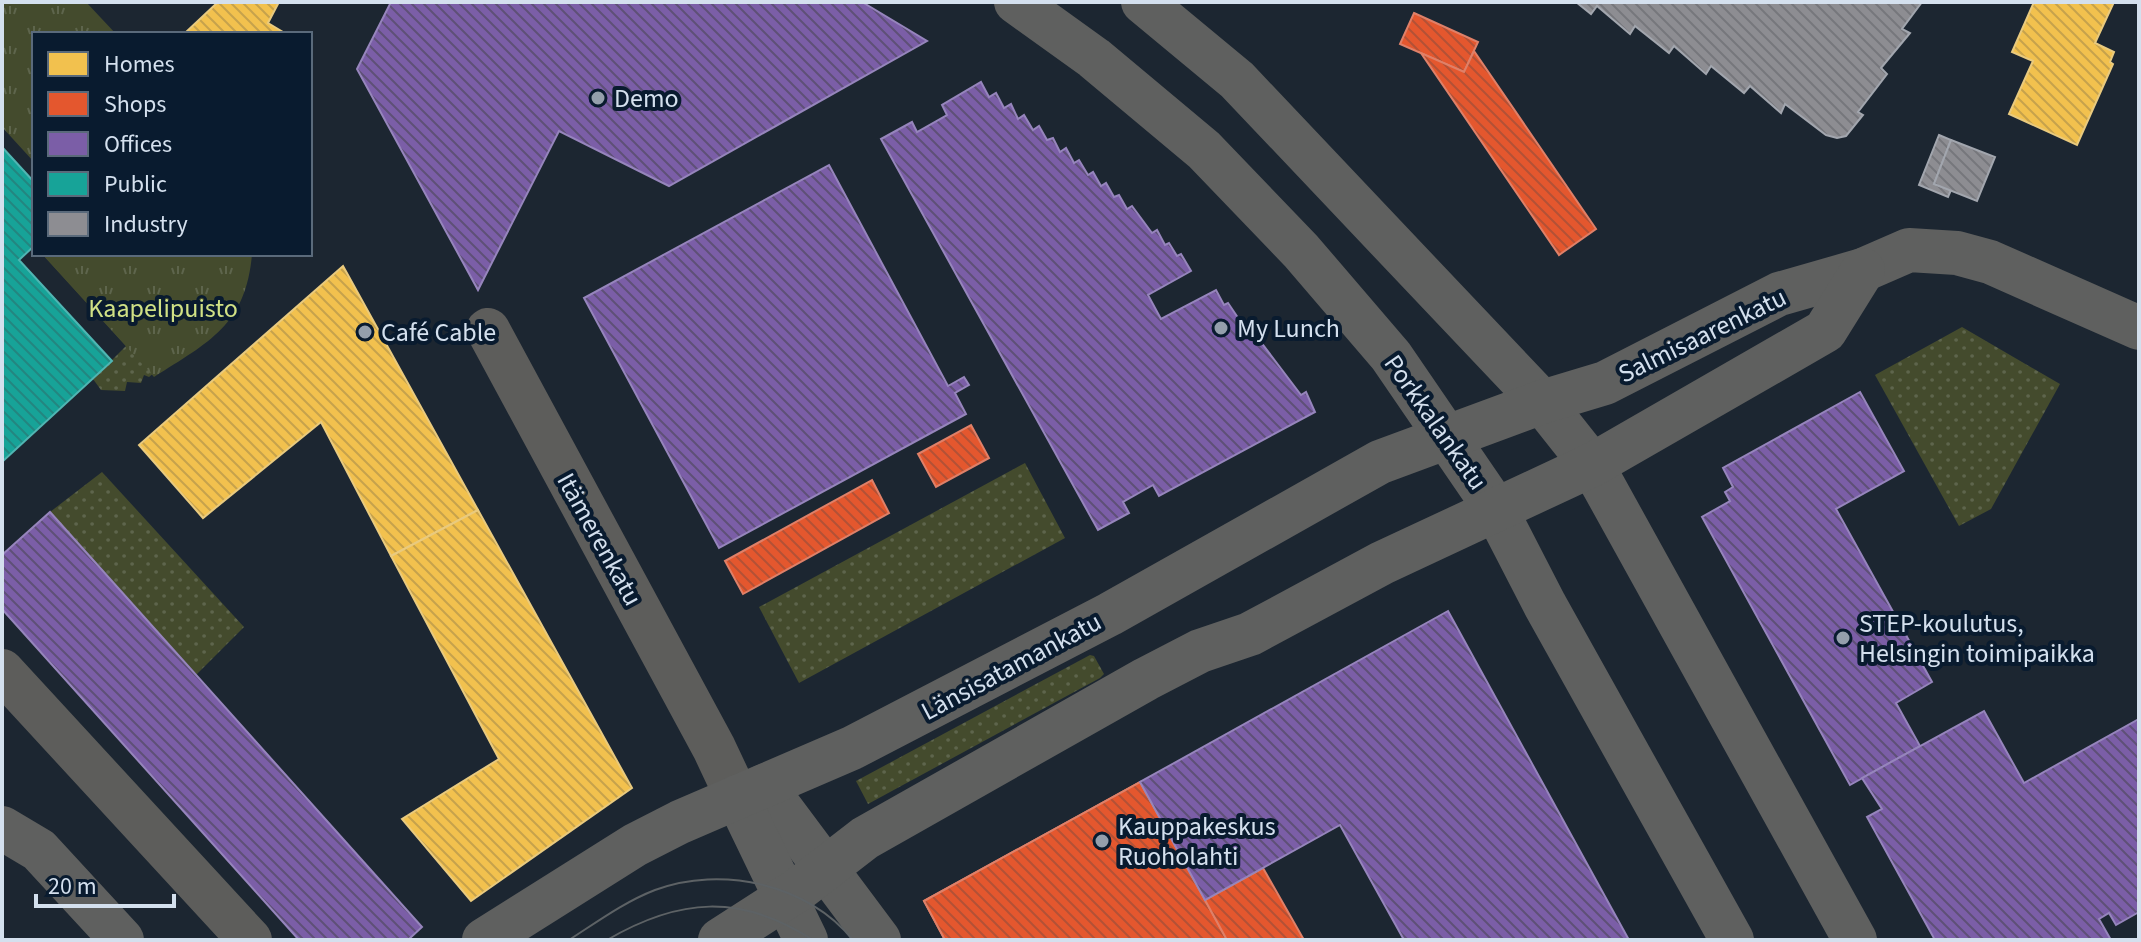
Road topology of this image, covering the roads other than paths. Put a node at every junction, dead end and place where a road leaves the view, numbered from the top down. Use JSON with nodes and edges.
{"nodes":[{"id":1,"x":1016,"y":2,"type":"edge"},
{"id":2,"x":1143,"y":2,"type":"edge"},
{"id":3,"x":1863,"y":270,"type":"junction"},
{"id":4,"x":2139,"y":328,"type":"edge"},
{"id":5,"x":488,"y":330,"type":"dead end"},
{"id":6,"x":1542,"y":402,"type":"junction"},
{"id":7,"x":1449,"y":438,"type":"junction"},
{"id":8,"x":1592,"y":465,"type":"junction"},
{"id":9,"x":1495,"y":508,"type":"junction"},
{"id":10,"x":9,"y":688,"type":"edge"},
{"id":11,"x":750,"y":792,"type":"junction"},
{"id":12,"x":2,"y":828,"type":"edge"},
{"id":13,"x":828,"y":867,"type":"junction"},
{"id":14,"x":784,"y":899,"type":"junction"},
{"id":15,"x":122,"y":940,"type":"edge"},
{"id":16,"x":250,"y":940,"type":"edge"},
{"id":17,"x":484,"y":940,"type":"edge"},
{"id":18,"x":720,"y":940,"type":"edge"},
{"id":19,"x":806,"y":940,"type":"edge"},
{"id":20,"x":879,"y":940,"type":"edge"},
{"id":21,"x":1732,"y":940,"type":"edge"},
{"id":22,"x":1855,"y":940,"type":"edge"}],
"edges":[{"from":1,"to":7,"type":"main road","name":"Porkkalankatu"},
{"from":2,"to":6,"type":"main road"},
{"from":3,"to":4,"type":"main road","name":"Salmisaarenkatu"},
{"from":3,"to":6,"type":"main road","name":"Salmisaarenkatu"},
{"from":3,"to":8,"type":"main road","name":"Salmisaarenkatu"},
{"from":5,"to":11,"type":"street","name":"Itämerenkatu"},
{"from":6,"to":7,"type":"main road","name":"Länsisatamankatu"},
{"from":6,"to":8,"type":"main road"},
{"from":7,"to":9,"type":"main road","name":"Porkkalankatu"},
{"from":7,"to":11,"type":"main road","name":"Länsisatamankatu"},
{"from":8,"to":9,"type":"main road"},
{"from":8,"to":22,"type":"main road"},
{"from":9,"to":13,"type":"main road"},
{"from":9,"to":21,"type":"main road","name":"Porkkalankatu"},
{"from":10,"to":16,"type":"street"},
{"from":11,"to":13,"type":"main road","name":"Itämerenkatu"},
{"from":11,"to":14,"type":"main road","name":"Itämerenkatu"},
{"from":11,"to":17,"type":"main road","name":"Länsisatamankatu"},
{"from":12,"to":15,"type":"main road"},
{"from":13,"to":14,"type":"main road"},
{"from":13,"to":20,"type":"main road","name":"Itämerenkatu"},
{"from":14,"to":18,"type":"main road"},
{"from":14,"to":19,"type":"main road","name":"Itämerenkatu"}]}
